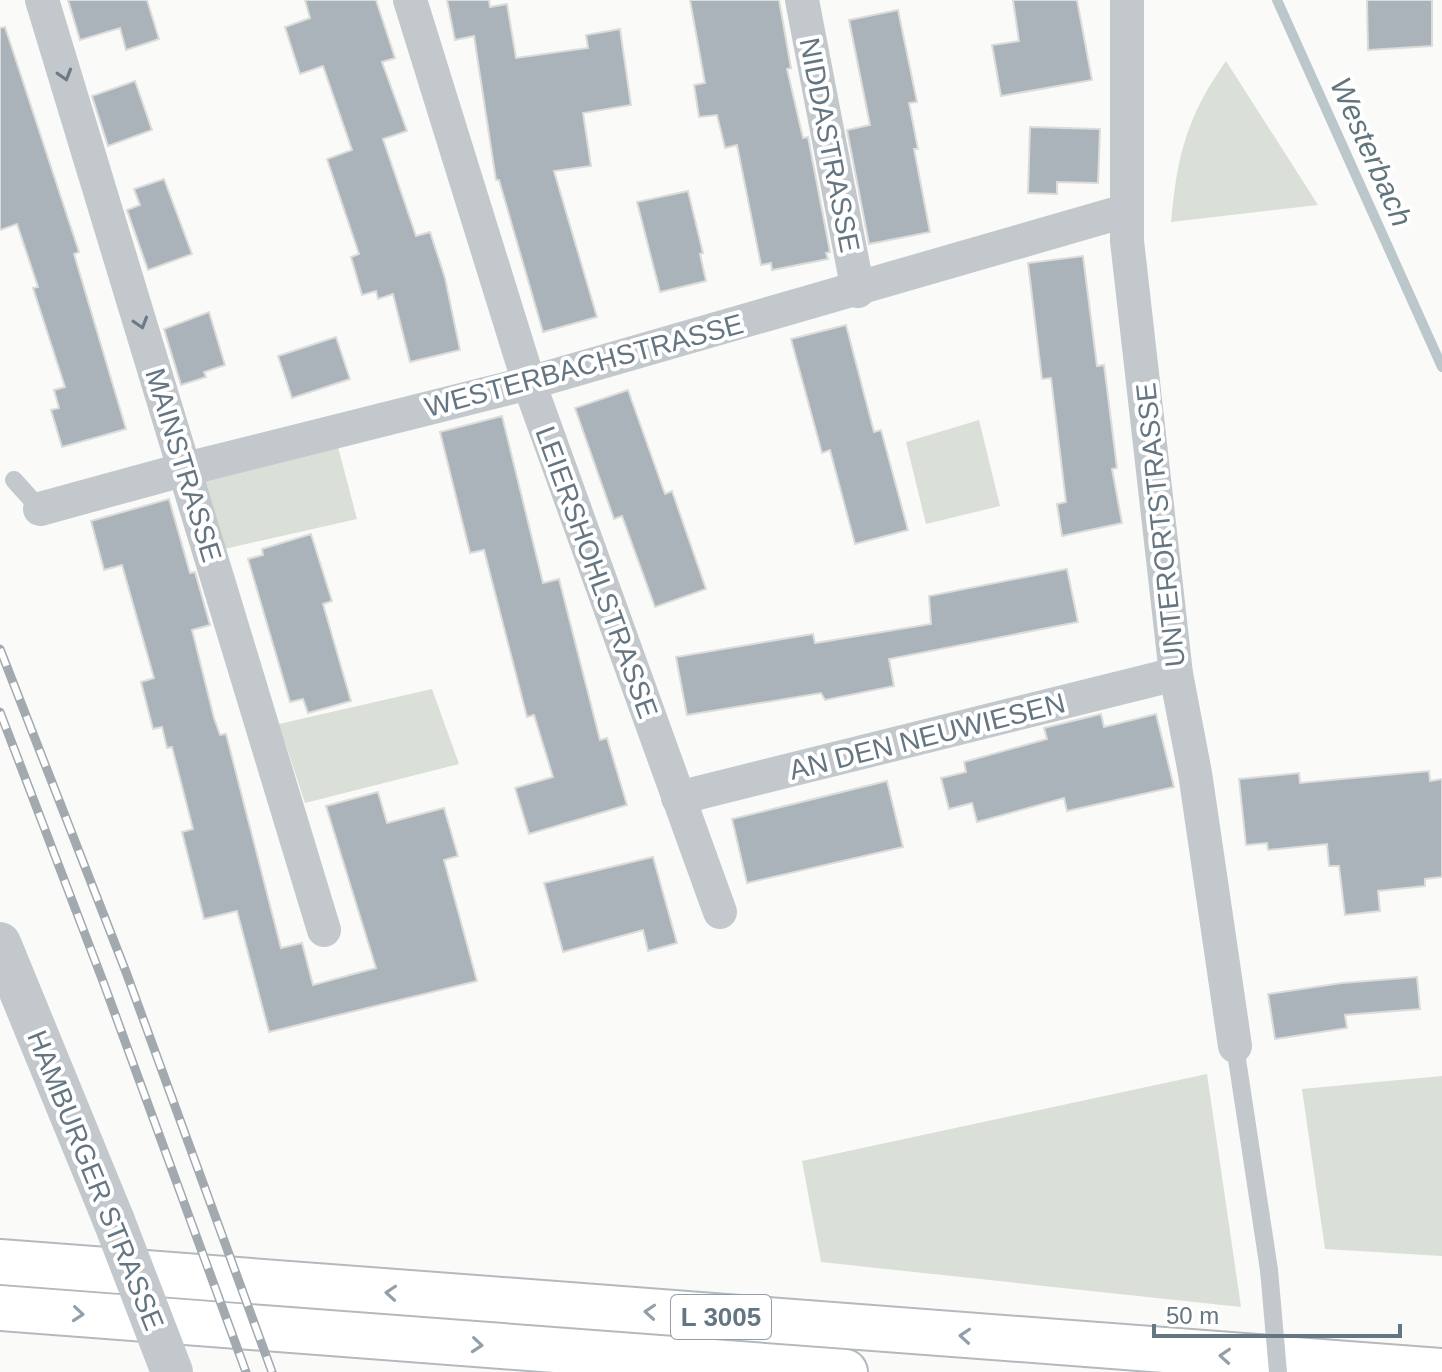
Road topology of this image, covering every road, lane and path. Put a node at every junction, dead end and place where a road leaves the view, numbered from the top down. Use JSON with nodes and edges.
{"nodes":[{"id":1,"x":42,"y":0,"type":"edge"},
{"id":2,"x":410,"y":0,"type":"edge"},
{"id":3,"x":802,"y":0,"type":"edge"},
{"id":4,"x":1127,"y":0,"type":"edge"},
{"id":5,"x":1125,"y":211,"type":"junction"},
{"id":6,"x":858,"y":291,"type":"junction"},
{"id":7,"x":529,"y":383,"type":"junction"},
{"id":8,"x":186,"y":469,"type":"junction"},
{"id":9,"x":14,"y":480,"type":"dead end"},
{"id":10,"x":40,"y":509,"type":"joint"},
{"id":11,"x":1176,"y":674,"type":"junction"},
{"id":12,"x":678,"y":798,"type":"junction"},
{"id":13,"x":720,"y":912,"type":"dead end"},
{"id":14,"x":324,"y":930,"type":"dead end"},
{"id":15,"x":0,"y":943,"type":"edge"},
{"id":16,"x":1235,"y":1046,"type":"joint"},
{"id":17,"x":0,"y":1262,"type":"edge"},
{"id":18,"x":0,"y":1308,"type":"edge"},
{"id":19,"x":1442,"y":1371,"type":"edge"},
{"id":20,"x":172,"y":1372,"type":"edge"},
{"id":21,"x":845,"y":1372,"type":"edge"},
{"id":22,"x":1278,"y":1372,"type":"edge"}],
"edges":[{"from":1,"to":8,"type":"street","name":"MAINSTRASSE","one_way":true},
{"from":2,"to":7,"type":"street","name":"LEIERSHOHLSTRASSE"},
{"from":3,"to":6,"type":"street","name":"NIDDASTRASSE"},
{"from":4,"to":5,"type":"street","name":"UNTERORTSTRASSE"},
{"from":5,"to":6,"type":"street","name":"WESTERBACHSTRASSE"},
{"from":5,"to":11,"type":"street","name":"UNTERORTSTRASSE"},
{"from":6,"to":7,"type":"street","name":"WESTERBACHSTRASSE"},
{"from":7,"to":8,"type":"street","name":"WESTERBACHSTRASSE"},
{"from":7,"to":12,"type":"street","name":"LEIERSHOHLSTRASSE"},
{"from":8,"to":10,"type":"street","name":"WESTERBACHSTRASSE"},
{"from":8,"to":14,"type":"street","name":"MAINSTRASSE"},
{"from":9,"to":10,"type":"lane"},
{"from":11,"to":12,"type":"street","name":"AN DEN NEUWIESEN"},
{"from":11,"to":16,"type":"street","name":"UNTERORTSTRASSE"},
{"from":12,"to":13,"type":"street","name":"LEIERSHOHLSTRASSE"},
{"from":15,"to":20,"type":"street","name":"HAMBURGER STRASSE","bridge":true},
{"from":16,"to":22,"type":"lane","bridge":true},
{"from":19,"to":17,"type":"highway","number":"L 3005","one_way":true},
{"from":18,"to":21,"type":"highway","number":"L 3005","one_way":true}]}
